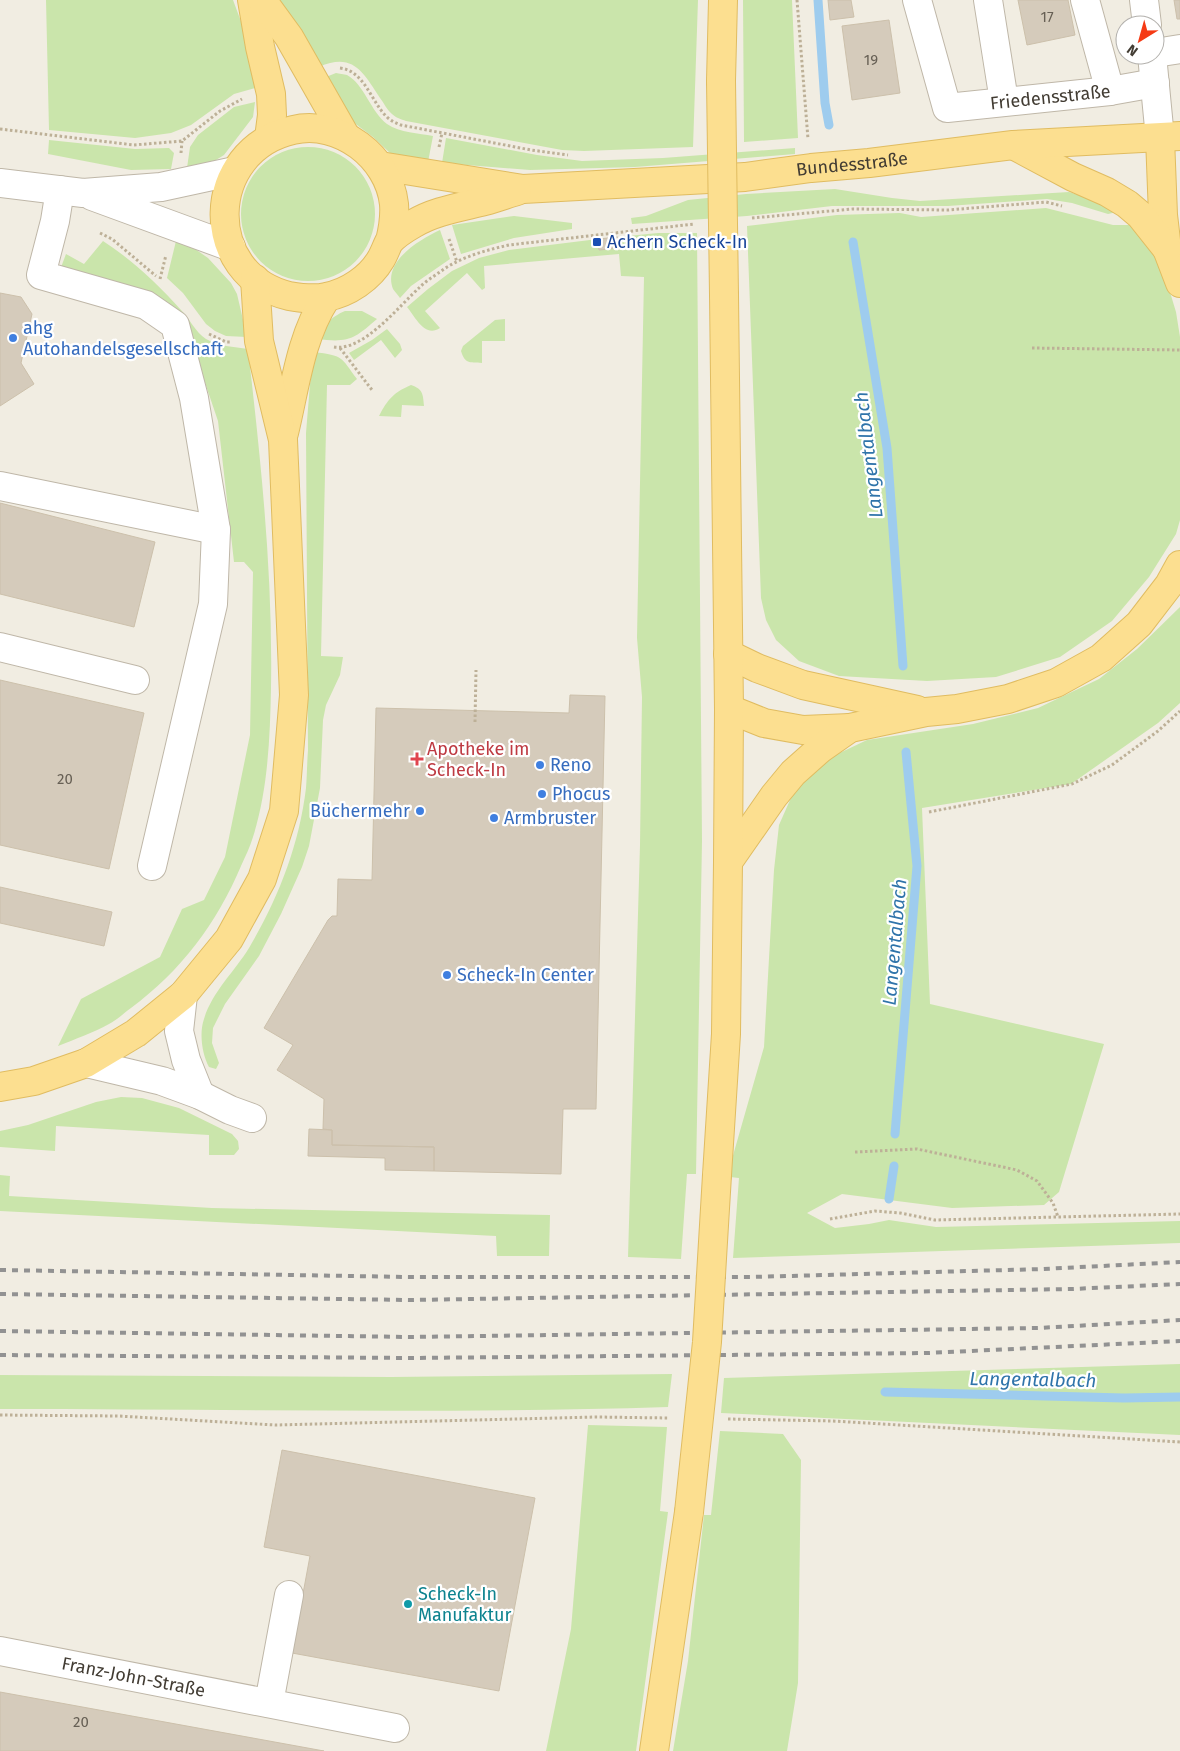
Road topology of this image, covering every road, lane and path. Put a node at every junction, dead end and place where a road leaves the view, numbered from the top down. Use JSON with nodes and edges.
{"nodes":[{"id":1,"x":252,"y":0,"type":"edge"},
{"id":2,"x":262,"y":0,"type":"edge"},
{"id":3,"x":723,"y":0,"type":"edge"},
{"id":4,"x":797,"y":0,"type":"edge"},
{"id":5,"x":917,"y":0,"type":"edge"},
{"id":6,"x":988,"y":0,"type":"edge"},
{"id":7,"x":1086,"y":0,"type":"edge"},
{"id":8,"x":1144,"y":0,"type":"edge"},
{"id":9,"x":1146,"y":15,"type":"edge"},
{"id":10,"x":1180,"y":49,"type":"edge"},
{"id":11,"x":1165,"y":51,"type":"edge"},
{"id":12,"x":1153,"y":65,"type":"edge"},
{"id":13,"x":311,"y":77,"type":"junction"},
{"id":14,"x":1155,"y":83,"type":"junction"},
{"id":15,"x":1110,"y":90,"type":"junction"},
{"id":16,"x":271,"y":94,"type":"junction"},
{"id":17,"x":1004,"y":102,"type":"junction"},
{"id":18,"x":0,"y":129,"type":"edge"},
{"id":19,"x":346,"y":137,"type":"junction"},
{"id":20,"x":1170,"y":137,"type":"edge"},
{"id":21,"x":269,"y":138,"type":"junction"},
{"id":22,"x":1013,"y":145,"type":"junction"},
{"id":23,"x":568,"y":156,"type":"dead end"},
{"id":24,"x":380,"y":166,"type":"junction"},
{"id":25,"x":811,"y":168,"type":"junction"},
{"id":26,"x":235,"y":170,"type":"junction"},
{"id":27,"x":0,"y":182,"type":"edge"},
{"id":28,"x":523,"y":189,"type":"junction"},
{"id":29,"x":72,"y":192,"type":"junction"},
{"id":30,"x":1064,"y":207,"type":"dead end"},
{"id":31,"x":750,"y":219,"type":"dead end"},
{"id":32,"x":701,"y":223,"type":"dead end"},
{"id":33,"x":98,"y":231,"type":"dead end"},
{"id":34,"x":390,"y":241,"type":"junction"},
{"id":35,"x":230,"y":247,"type":"junction"},
{"id":36,"x":1167,"y":249,"type":"junction"},
{"id":37,"x":254,"y":279,"type":"junction"},
{"id":38,"x":1180,"y":283,"type":"edge"},
{"id":39,"x":166,"y":285,"type":"dead end"},
{"id":40,"x":326,"y":298,"type":"junction"},
{"id":41,"x":203,"y":327,"type":"dead end"},
{"id":42,"x":259,"y":341,"type":"junction"},
{"id":43,"x":305,"y":343,"type":"junction"},
{"id":44,"x":340,"y":348,"type":"junction"},
{"id":45,"x":1032,"y":348,"type":"dead end"},
{"id":46,"x":1180,"y":350,"type":"edge"},
{"id":47,"x":372,"y":390,"type":"dead end"},
{"id":48,"x":283,"y":440,"type":"junction"},
{"id":49,"x":0,"y":486,"type":"edge"},
{"id":50,"x":216,"y":530,"type":"junction"},
{"id":51,"x":1180,"y":565,"type":"edge"},
{"id":52,"x":0,"y":647,"type":"edge"},
{"id":53,"x":728,"y":654,"type":"junction"},
{"id":54,"x":476,"y":670,"type":"dead end"},
{"id":55,"x":135,"y":680,"type":"dead end"},
{"id":56,"x":729,"y":709,"type":"junction"},
{"id":57,"x":1180,"y":711,"type":"edge"},
{"id":58,"x":926,"y":712,"type":"junction"},
{"id":59,"x":475,"y":722,"type":"dead end"},
{"id":60,"x":850,"y":728,"type":"junction"},
{"id":61,"x":929,"y":812,"type":"dead end"},
{"id":62,"x":728,"y":862,"type":"junction"},
{"id":63,"x":152,"y":866,"type":"dead end"},
{"id":64,"x":183,"y":994,"type":"junction"},
{"id":65,"x":86,"y":1063,"type":"junction"},
{"id":66,"x":0,"y":1087,"type":"edge"},
{"id":67,"x":200,"y":1094,"type":"junction"},
{"id":68,"x":252,"y":1118,"type":"dead end"},
{"id":69,"x":854,"y":1152,"type":"dead end"},
{"id":70,"x":1180,"y":1214,"type":"edge"},
{"id":71,"x":1058,"y":1217,"type":"junction"},
{"id":72,"x":830,"y":1219,"type":"dead end"},
{"id":73,"x":0,"y":1415,"type":"edge"},
{"id":74,"x":676,"y":1418,"type":"dead end"},
{"id":75,"x":725,"y":1419,"type":"dead end"},
{"id":76,"x":1180,"y":1442,"type":"edge"},
{"id":77,"x":289,"y":1595,"type":"dead end"},
{"id":78,"x":0,"y":1651,"type":"edge"},
{"id":79,"x":268,"y":1703,"type":"junction"},
{"id":80,"x":395,"y":1728,"type":"dead end"},
{"id":81,"x":654,"y":1751,"type":"edge"}],
"edges":[{"from":1,"to":16,"type":"main road"},
{"from":2,"to":13,"type":"main road"},
{"from":3,"to":53,"type":"main road","bridge":true},
{"from":4,"to":25,"type":"path"},
{"from":5,"to":17,"type":"street","name":"Friedensstraße"},
{"from":6,"to":17,"type":"street"},
{"from":7,"to":15,"type":"street"},
{"from":8,"to":9,"type":"street"},
{"from":10,"to":11,"type":"street"},
{"from":12,"to":14,"type":"street"},
{"from":13,"to":19,"type":"main road"},
{"from":13,"to":23,"type":"path"},
{"from":14,"to":15,"type":"street","name":"Friedensstraße"},
{"from":14,"to":20,"type":"street"},
{"from":15,"to":17,"type":"street","name":"Friedensstraße"},
{"from":16,"to":18,"type":"path"},
{"from":16,"to":21,"type":"main road"},
{"from":19,"to":21,"type":"main road"},
{"from":19,"to":24,"type":"main road"},
{"from":20,"to":22,"type":"main road","name":"Bundesstraße"},
{"from":20,"to":36,"type":"main road"},
{"from":21,"to":26,"type":"main road"},
{"from":22,"to":25,"type":"main road","name":"Bundesstraße"},
{"from":22,"to":36,"type":"main road"},
{"from":24,"to":28,"type":"main road"},
{"from":24,"to":34,"type":"main road"},
{"from":25,"to":28,"type":"main road","name":"Bundesstraße"},
{"from":26,"to":29,"type":"street"},
{"from":26,"to":35,"type":"main road"},
{"from":27,"to":29,"type":"street"},
{"from":28,"to":34,"type":"main road"},
{"from":29,"to":35,"type":"street"},
{"from":29,"to":50,"type":"street"},
{"from":30,"to":31,"type":"path"},
{"from":32,"to":44,"type":"path"},
{"from":33,"to":39,"type":"path"},
{"from":34,"to":40,"type":"main road"},
{"from":35,"to":37,"type":"main road"},
{"from":36,"to":38,"type":"main road"},
{"from":37,"to":40,"type":"main road"},
{"from":37,"to":42,"type":"main road"},
{"from":40,"to":43,"type":"main road"},
{"from":41,"to":42,"type":"path"},
{"from":42,"to":48,"type":"main road"},
{"from":43,"to":44,"type":"path"},
{"from":43,"to":48,"type":"main road"},
{"from":44,"to":47,"type":"path"},
{"from":45,"to":46,"type":"path"},
{"from":48,"to":64,"type":"main road"},
{"from":49,"to":50,"type":"street"},
{"from":50,"to":63,"type":"street"},
{"from":51,"to":58,"type":"main road"},
{"from":52,"to":55,"type":"street"},
{"from":53,"to":56,"type":"main road"},
{"from":53,"to":58,"type":"main road"},
{"from":54,"to":59,"type":"path"},
{"from":56,"to":60,"type":"main road"},
{"from":56,"to":62,"type":"main road"},
{"from":57,"to":61,"type":"path"},
{"from":58,"to":60,"type":"main road"},
{"from":60,"to":62,"type":"main road"},
{"from":62,"to":81,"type":"main road","bridge":true},
{"from":64,"to":65,"type":"main road"},
{"from":64,"to":67,"type":"street"},
{"from":65,"to":66,"type":"main road"},
{"from":65,"to":67,"type":"street"},
{"from":67,"to":68,"type":"street"},
{"from":69,"to":71,"type":"path"},
{"from":70,"to":71,"type":"path"},
{"from":71,"to":72,"type":"path"},
{"from":73,"to":74,"type":"path"},
{"from":75,"to":76,"type":"path"},
{"from":77,"to":79,"type":"street"},
{"from":78,"to":79,"type":"street","name":"Franz-John-Straße"},
{"from":79,"to":80,"type":"street","name":"Franz-John-Straße"}]}
